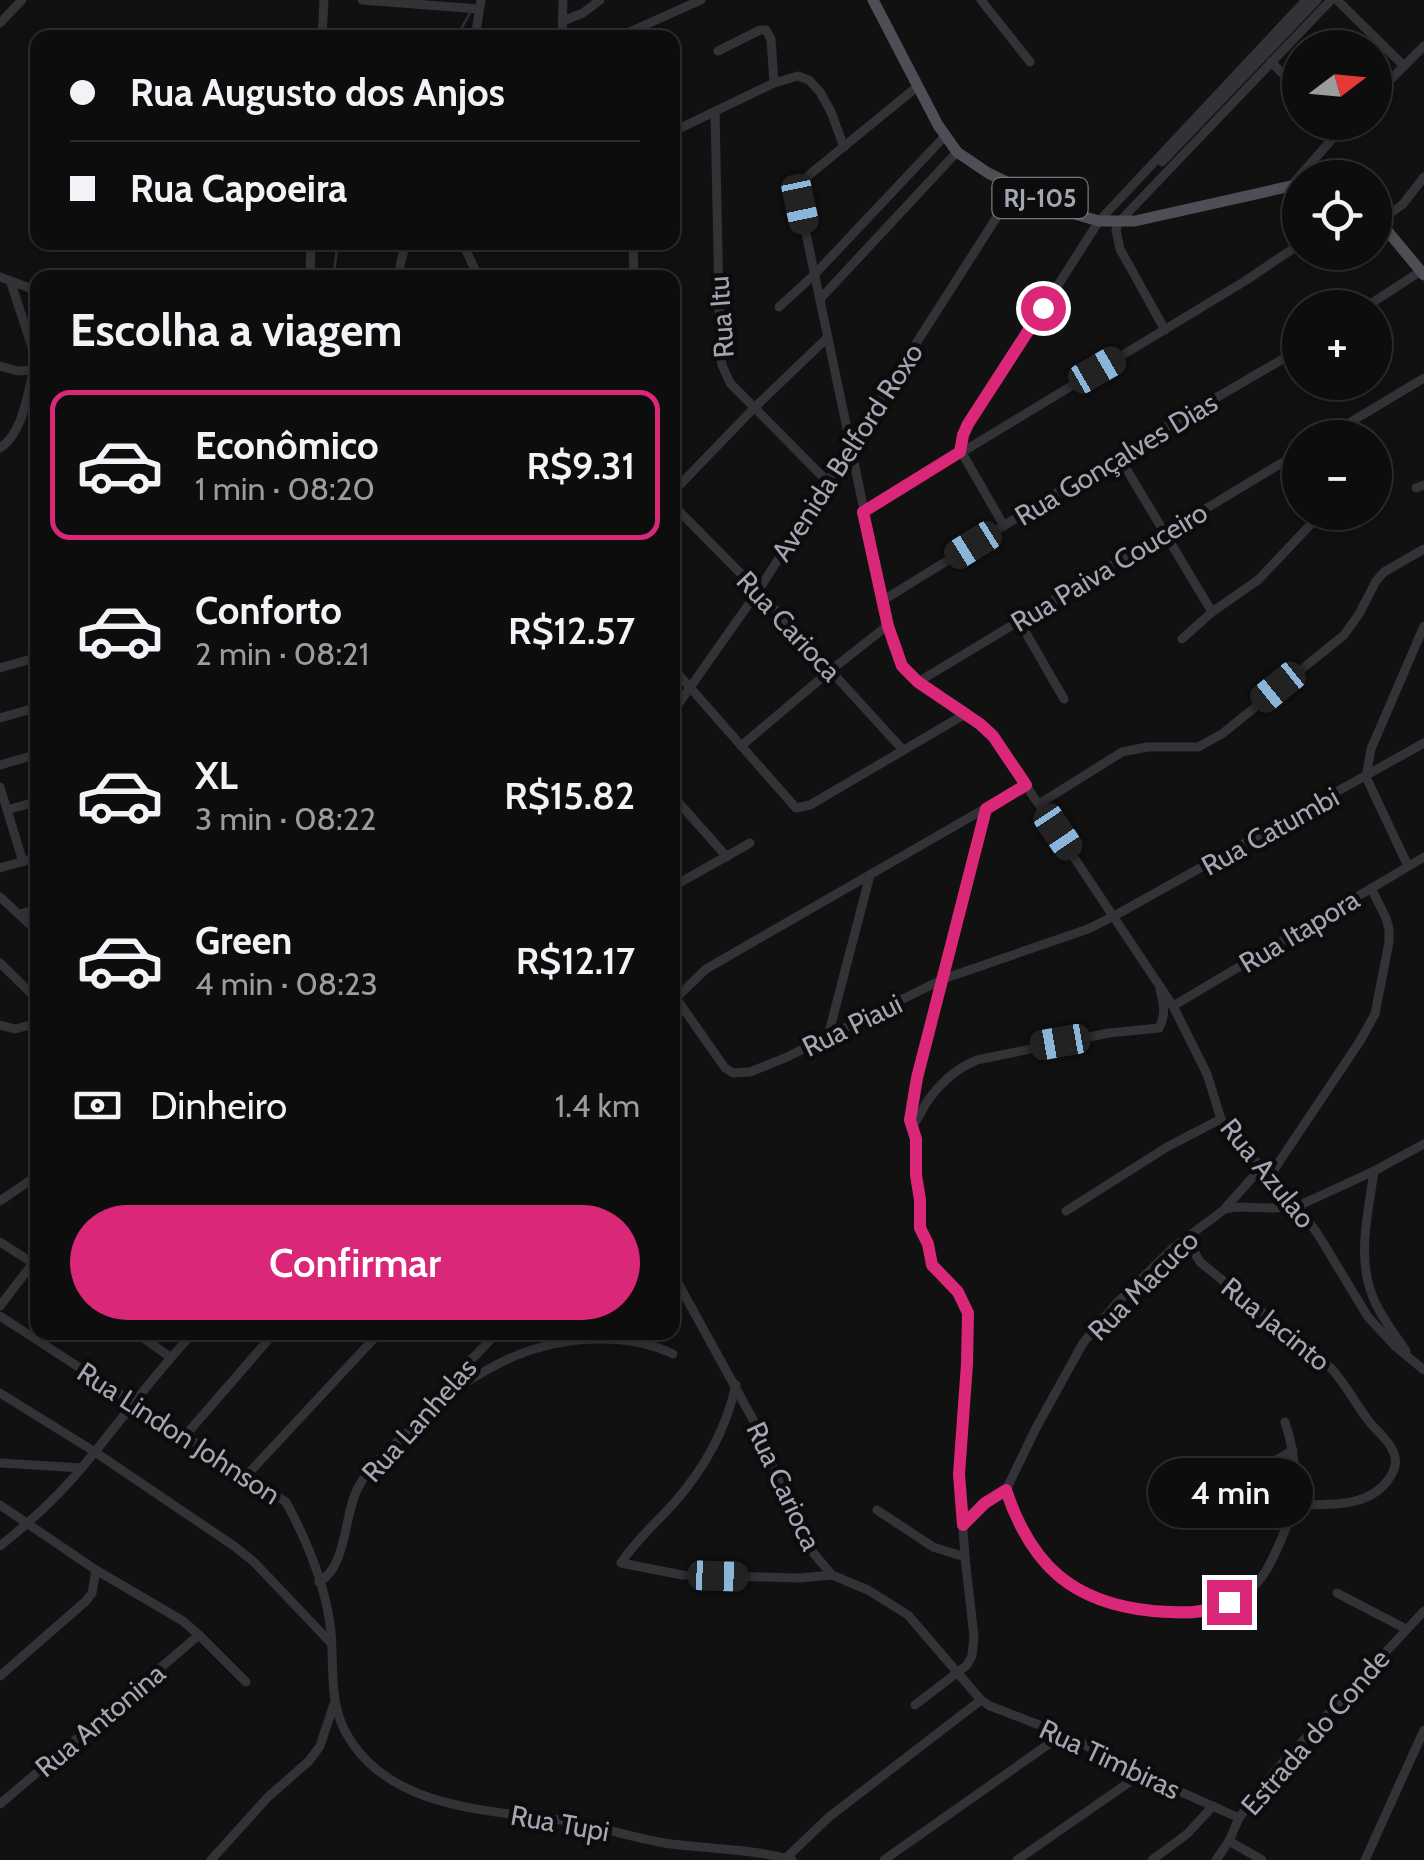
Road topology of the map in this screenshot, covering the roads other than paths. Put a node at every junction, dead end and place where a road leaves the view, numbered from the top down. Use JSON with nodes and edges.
{"nodes":[{"id":1,"x":22,"y":0,"type":"edge"},
{"id":2,"x":324,"y":0,"type":"edge"},
{"id":3,"x":362,"y":0,"type":"edge"},
{"id":4,"x":563,"y":0,"type":"edge"},
{"id":5,"x":600,"y":0,"type":"edge"},
{"id":6,"x":701,"y":0,"type":"edge"},
{"id":7,"x":873,"y":0,"type":"edge"},
{"id":8,"x":981,"y":0,"type":"edge"},
{"id":9,"x":1306,"y":0,"type":"edge"},
{"id":10,"x":1318,"y":0,"type":"edge"},
{"id":11,"x":1334,"y":0,"type":"edge"},
{"id":12,"x":472,"y":6,"type":"edge"},
{"id":13,"x":563,"y":21,"type":"junction"},
{"id":14,"x":0,"y":23,"type":"edge"},
{"id":15,"x":322,"y":30,"type":"edge"},
{"id":16,"x":562,"y":30,"type":"edge"},
{"id":17,"x":634,"y":30,"type":"edge"},
{"id":18,"x":1424,"y":46,"type":"edge"},
{"id":19,"x":718,"y":52,"type":"dead end"},
{"id":20,"x":1030,"y":62,"type":"dead end"},
{"id":21,"x":1271,"y":62,"type":"junction"},
{"id":22,"x":1404,"y":66,"type":"junction"},
{"id":23,"x":1282,"y":73,"type":"edge"},
{"id":24,"x":1392,"y":78,"type":"edge"},
{"id":25,"x":774,"y":83,"type":"junction"},
{"id":26,"x":918,"y":86,"type":"junction"},
{"id":27,"x":715,"y":112,"type":"junction"},
{"id":28,"x":680,"y":128,"type":"edge"},
{"id":29,"x":945,"y":136,"type":"junction"},
{"id":30,"x":1328,"y":140,"type":"edge"},
{"id":31,"x":844,"y":146,"type":"junction"},
{"id":32,"x":957,"y":152,"type":"junction"},
{"id":33,"x":1314,"y":158,"type":"edge"},
{"id":34,"x":1153,"y":171,"type":"dead end"},
{"id":35,"x":1424,"y":178,"type":"edge"},
{"id":36,"x":1016,"y":187,"type":"junction"},
{"id":37,"x":1282,"y":189,"type":"edge"},
{"id":38,"x":1392,"y":211,"type":"edge"},
{"id":39,"x":1098,"y":221,"type":"junction"},
{"id":40,"x":1119,"y":222,"type":"junction"},
{"id":41,"x":1392,"y":236,"type":"edge"},
{"id":42,"x":404,"y":250,"type":"edge"},
{"id":43,"x":1282,"y":255,"type":"edge"},
{"id":44,"x":400,"y":266,"type":"dead end"},
{"id":45,"x":1422,"y":273,"type":"edge"},
{"id":46,"x":814,"y":276,"type":"junction"},
{"id":47,"x":0,"y":278,"type":"edge"},
{"id":48,"x":12,"y":283,"type":"junction"},
{"id":49,"x":30,"y":289,"type":"edge"},
{"id":50,"x":1392,"y":291,"type":"edge"},
{"id":51,"x":820,"y":299,"type":"junction"},
{"id":52,"x":780,"y":307,"type":"dead end"},
{"id":53,"x":1165,"y":330,"type":"junction"},
{"id":54,"x":827,"y":338,"type":"junction"},
{"id":55,"x":30,"y":346,"type":"edge"},
{"id":56,"x":1282,"y":360,"type":"edge"},
{"id":57,"x":0,"y":366,"type":"edge"},
{"id":58,"x":30,"y":368,"type":"edge"},
{"id":59,"x":1424,"y":378,"type":"edge"},
{"id":60,"x":30,"y":386,"type":"edge"},
{"id":61,"x":753,"y":409,"type":"junction"},
{"id":62,"x":1360,"y":420,"type":"edge"},
{"id":63,"x":850,"y":446,"type":"junction"},
{"id":64,"x":0,"y":448,"type":"edge"},
{"id":65,"x":960,"y":452,"type":"junction"},
{"id":66,"x":1118,"y":456,"type":"junction"},
{"id":67,"x":1282,"y":463,"type":"edge"},
{"id":68,"x":826,"y":481,"type":"junction"},
{"id":69,"x":680,"y":485,"type":"edge"},
{"id":70,"x":680,"y":512,"type":"edge"},
{"id":71,"x":863,"y":512,"type":"junction"},
{"id":72,"x":1004,"y":526,"type":"junction"},
{"id":73,"x":1305,"y":530,"type":"edge"},
{"id":74,"x":1166,"y":532,"type":"junction"},
{"id":75,"x":1424,"y":550,"type":"edge"},
{"id":76,"x":758,"y":591,"type":"junction"},
{"id":77,"x":882,"y":602,"type":"junction"},
{"id":78,"x":1212,"y":612,"type":"junction"},
{"id":79,"x":1019,"y":621,"type":"junction"},
{"id":80,"x":888,"y":626,"type":"junction"},
{"id":81,"x":1424,"y":626,"type":"edge"},
{"id":82,"x":1182,"y":640,"type":"dead end"},
{"id":83,"x":30,"y":659,"type":"edge"},
{"id":84,"x":0,"y":668,"type":"edge"},
{"id":85,"x":831,"y":670,"type":"junction"},
{"id":86,"x":680,"y":676,"type":"edge"},
{"id":87,"x":918,"y":682,"type":"junction"},
{"id":88,"x":690,"y":687,"type":"junction"},
{"id":89,"x":1064,"y":699,"type":"dead end"},
{"id":90,"x":680,"y":702,"type":"edge"},
{"id":91,"x":30,"y":709,"type":"edge"},
{"id":92,"x":967,"y":713,"type":"junction"},
{"id":93,"x":0,"y":718,"type":"edge"},
{"id":94,"x":1424,"y":743,"type":"edge"},
{"id":95,"x":741,"y":746,"type":"junction"},
{"id":96,"x":903,"y":750,"type":"junction"},
{"id":97,"x":30,"y":756,"type":"edge"},
{"id":98,"x":0,"y":765,"type":"edge"},
{"id":99,"x":1366,"y":777,"type":"junction"},
{"id":100,"x":1026,"y":785,"type":"junction"},
{"id":101,"x":0,"y":787,"type":"edge"},
{"id":102,"x":30,"y":804,"type":"edge"},
{"id":103,"x":680,"y":804,"type":"edge"},
{"id":104,"x":1039,"y":804,"type":"junction"},
{"id":105,"x":986,"y":809,"type":"junction"},
{"id":106,"x":7,"y":810,"type":"junction"},
{"id":107,"x":750,"y":843,"type":"dead end"},
{"id":108,"x":726,"y":857,"type":"junction"},
{"id":109,"x":1424,"y":857,"type":"edge"},
{"id":110,"x":30,"y":860,"type":"edge"},
{"id":111,"x":23,"y":862,"type":"junction"},
{"id":112,"x":1408,"y":866,"type":"junction"},
{"id":113,"x":0,"y":868,"type":"edge"},
{"id":114,"x":870,"y":875,"type":"junction"},
{"id":115,"x":680,"y":883,"type":"edge"},
{"id":116,"x":1371,"y":888,"type":"junction"},
{"id":117,"x":0,"y":897,"type":"edge"},
{"id":118,"x":30,"y":911,"type":"edge"},
{"id":119,"x":19,"y":914,"type":"junction"},
{"id":120,"x":1114,"y":916,"type":"junction"},
{"id":121,"x":30,"y":924,"type":"edge"},
{"id":122,"x":0,"y":963,"type":"edge"},
{"id":123,"x":943,"y":979,"type":"junction"},
{"id":124,"x":1158,"y":983,"type":"junction"},
{"id":125,"x":30,"y":992,"type":"edge"},
{"id":126,"x":680,"y":993,"type":"edge"},
{"id":127,"x":1173,"y":1006,"type":"junction"},
{"id":128,"x":680,"y":1007,"type":"edge"},
{"id":129,"x":0,"y":1025,"type":"edge"},
{"id":130,"x":30,"y":1025,"type":"edge"},
{"id":131,"x":828,"y":1036,"type":"junction"},
{"id":132,"x":1221,"y":1118,"type":"junction"},
{"id":133,"x":910,"y":1127,"type":"junction"},
{"id":134,"x":1424,"y":1144,"type":"edge"},
{"id":135,"x":1261,"y":1168,"type":"junction"},
{"id":136,"x":1374,"y":1170,"type":"junction"},
{"id":137,"x":1269,"y":1176,"type":"junction"},
{"id":138,"x":30,"y":1180,"type":"edge"},
{"id":139,"x":0,"y":1201,"type":"edge"},
{"id":140,"x":1298,"y":1206,"type":"junction"},
{"id":141,"x":1224,"y":1209,"type":"junction"},
{"id":142,"x":1066,"y":1211,"type":"dead end"},
{"id":143,"x":1191,"y":1234,"type":"junction"},
{"id":144,"x":0,"y":1242,"type":"edge"},
{"id":145,"x":30,"y":1262,"type":"edge"},
{"id":146,"x":30,"y":1271,"type":"edge"},
{"id":147,"x":680,"y":1287,"type":"edge"},
{"id":148,"x":0,"y":1306,"type":"edge"},
{"id":149,"x":0,"y":1316,"type":"edge"},
{"id":150,"x":30,"y":1336,"type":"edge"},
{"id":151,"x":36,"y":1340,"type":"edge"},
{"id":152,"x":146,"y":1340,"type":"edge"},
{"id":153,"x":186,"y":1340,"type":"edge"},
{"id":154,"x":268,"y":1340,"type":"edge"},
{"id":155,"x":373,"y":1340,"type":"edge"},
{"id":156,"x":491,"y":1340,"type":"edge"},
{"id":157,"x":587,"y":1340,"type":"edge"},
{"id":158,"x":630,"y":1340,"type":"edge"},
{"id":159,"x":672,"y":1354,"type":"dead end"},
{"id":160,"x":170,"y":1357,"type":"junction"},
{"id":161,"x":1412,"y":1360,"type":"junction"},
{"id":162,"x":1424,"y":1370,"type":"edge"},
{"id":163,"x":736,"y":1385,"type":"junction"},
{"id":164,"x":0,"y":1393,"type":"edge"},
{"id":165,"x":443,"y":1396,"type":"junction"},
{"id":166,"x":133,"y":1404,"type":"junction"},
{"id":167,"x":1284,"y":1422,"type":"dead end"},
{"id":168,"x":184,"y":1437,"type":"junction"},
{"id":169,"x":1293,"y":1450,"type":"junction"},
{"id":170,"x":94,"y":1452,"type":"junction"},
{"id":171,"x":0,"y":1463,"type":"edge"},
{"id":172,"x":82,"y":1468,"type":"junction"},
{"id":173,"x":246,"y":1476,"type":"junction"},
{"id":174,"x":1006,"y":1490,"type":"junction"},
{"id":175,"x":1201,"y":1494,"type":"dead end"},
{"id":176,"x":0,"y":1505,"type":"edge"},
{"id":177,"x":1294,"y":1505,"type":"junction"},
{"id":178,"x":877,"y":1510,"type":"dead end"},
{"id":179,"x":26,"y":1525,"type":"junction"},
{"id":180,"x":963,"y":1525,"type":"junction"},
{"id":181,"x":0,"y":1546,"type":"edge"},
{"id":182,"x":965,"y":1557,"type":"junction"},
{"id":183,"x":96,"y":1570,"type":"junction"},
{"id":184,"x":832,"y":1576,"type":"junction"},
{"id":185,"x":319,"y":1582,"type":"junction"},
{"id":186,"x":1337,"y":1593,"type":"dead end"},
{"id":187,"x":1424,"y":1610,"type":"edge"},
{"id":188,"x":1406,"y":1629,"type":"junction"},
{"id":189,"x":199,"y":1635,"type":"junction"},
{"id":190,"x":332,"y":1644,"type":"junction"},
{"id":191,"x":958,"y":1671,"type":"junction"},
{"id":192,"x":0,"y":1676,"type":"edge"},
{"id":193,"x":246,"y":1682,"type":"dead end"},
{"id":194,"x":981,"y":1700,"type":"junction"},
{"id":195,"x":334,"y":1702,"type":"junction"},
{"id":196,"x":916,"y":1705,"type":"dead end"},
{"id":197,"x":1424,"y":1730,"type":"edge"},
{"id":198,"x":1063,"y":1734,"type":"junction"},
{"id":199,"x":1141,"y":1774,"type":"junction"},
{"id":200,"x":0,"y":1804,"type":"edge"},
{"id":201,"x":1213,"y":1806,"type":"junction"},
{"id":202,"x":1239,"y":1818,"type":"junction"},
{"id":203,"x":1229,"y":1841,"type":"junction"},
{"id":204,"x":789,"y":1859,"type":"edge"},
{"id":205,"x":211,"y":1860,"type":"edge"},
{"id":206,"x":884,"y":1860,"type":"edge"},
{"id":207,"x":1016,"y":1860,"type":"edge"},
{"id":208,"x":1152,"y":1860,"type":"edge"},
{"id":209,"x":1216,"y":1860,"type":"edge"},
{"id":210,"x":1262,"y":1860,"type":"edge"},
{"id":211,"x":1366,"y":1860,"type":"edge"}],
"edges":[{"from":1,"to":14,"type":"street"},
{"from":2,"to":15,"type":"street"},
{"from":3,"to":12,"type":"street"},
{"from":4,"to":13,"type":"street"},
{"from":5,"to":13,"type":"street"},
{"from":6,"to":17,"type":"street"},
{"from":7,"to":26,"type":"main road","number":"RJ-105"},
{"from":8,"to":20,"type":"street"},
{"from":9,"to":39,"type":"street"},
{"from":10,"to":34,"type":"street"},
{"from":11,"to":21,"type":"street"},
{"from":11,"to":22,"type":"street"},
{"from":13,"to":16,"type":"street"},
{"from":18,"to":22,"type":"street"},
{"from":19,"to":25,"type":"street"},
{"from":21,"to":23,"type":"street"},
{"from":21,"to":40,"type":"street"},
{"from":22,"to":24,"type":"street"},
{"from":25,"to":27,"type":"street"},
{"from":25,"to":31,"type":"street"},
{"from":26,"to":29,"type":"main road","number":"RJ-105"},
{"from":26,"to":31,"type":"street"},
{"from":27,"to":28,"type":"street"},
{"from":27,"to":61,"type":"street","name":"Rua Itu"},
{"from":29,"to":32,"type":"main road","number":"RJ-105"},
{"from":29,"to":46,"type":"street"},
{"from":30,"to":33,"type":"street"},
{"from":31,"to":46,"type":"street"},
{"from":32,"to":36,"type":"main road","number":"RJ-105"},
{"from":32,"to":51,"type":"street"},
{"from":35,"to":38,"type":"street"},
{"from":36,"to":39,"type":"main road","number":"RJ-105"},
{"from":36,"to":63,"type":"street","name":"Avenida Belford Roxo"},
{"from":37,"to":40,"type":"main road","number":"RJ-105"},
{"from":39,"to":40,"type":"main road","number":"RJ-105"},
{"from":39,"to":65,"type":"street"},
{"from":40,"to":53,"type":"street"},
{"from":41,"to":45,"type":"main road"},
{"from":42,"to":44,"type":"street"},
{"from":43,"to":53,"type":"street"},
{"from":45,"to":50,"type":"street"},
{"from":46,"to":51,"type":"street"},
{"from":46,"to":52,"type":"street"},
{"from":47,"to":48,"type":"street"},
{"from":48,"to":49,"type":"street"},
{"from":48,"to":55,"type":"street"},
{"from":51,"to":54,"type":"street"},
{"from":53,"to":65,"type":"street"},
{"from":54,"to":61,"type":"street"},
{"from":54,"to":63,"type":"street"},
{"from":56,"to":66,"type":"street","name":"Rua Gonçalves Dias"},
{"from":57,"to":58,"type":"street"},
{"from":59,"to":62,"type":"street"},
{"from":60,"to":64,"type":"street"},
{"from":61,"to":68,"type":"street","name":"Rua Itu"},
{"from":61,"to":69,"type":"street"},
{"from":63,"to":68,"type":"street","name":"Avenida Belford Roxo"},
{"from":63,"to":71,"type":"street"},
{"from":65,"to":71,"type":"street"},
{"from":65,"to":72,"type":"street"},
{"from":66,"to":72,"type":"street","name":"Rua Gonçalves Dias"},
{"from":66,"to":74,"type":"street"},
{"from":67,"to":74,"type":"street","name":"Rua Paiva Couceiro"},
{"from":68,"to":76,"type":"street","name":"Avenida Belford Roxo"},
{"from":70,"to":76,"type":"street","name":"Rua Carioca"},
{"from":71,"to":77,"type":"street"},
{"from":72,"to":77,"type":"street","name":"Rua Gonçalves Dias"},
{"from":73,"to":78,"type":"street"},
{"from":74,"to":78,"type":"street"},
{"from":74,"to":79,"type":"street","name":"Rua Paiva Couceiro"},
{"from":75,"to":104,"type":"street"},
{"from":76,"to":85,"type":"street","name":"Rua Carioca"},
{"from":76,"to":88,"type":"street","name":"Avenida Belford Roxo"},
{"from":77,"to":80,"type":"street"},
{"from":78,"to":82,"type":"street"},
{"from":79,"to":87,"type":"street","name":"Rua Paiva Couceiro"},
{"from":79,"to":89,"type":"street"},
{"from":80,"to":85,"type":"street"},
{"from":80,"to":87,"type":"street","name":"Rua Azulao"},
{"from":81,"to":99,"type":"street"},
{"from":83,"to":84,"type":"street"},
{"from":85,"to":95,"type":"street"},
{"from":85,"to":96,"type":"street","name":"Rua Carioca"},
{"from":86,"to":88,"type":"street"},
{"from":87,"to":92,"type":"street","name":"Rua Azulao"},
{"from":88,"to":90,"type":"street","name":"Avenida Belford Roxo"},
{"from":88,"to":95,"type":"street"},
{"from":91,"to":93,"type":"street"},
{"from":92,"to":96,"type":"street"},
{"from":92,"to":100,"type":"street","name":"Rua Azulao"},
{"from":94,"to":99,"type":"street","name":"Rua Catumbi"},
{"from":95,"to":96,"type":"street"},
{"from":97,"to":98,"type":"street"},
{"from":99,"to":112,"type":"street"},
{"from":99,"to":120,"type":"street","name":"Rua Catumbi"},
{"from":100,"to":104,"type":"street","name":"Rua Azulao"},
{"from":100,"to":105,"type":"street","name":"Rua Piaui"},
{"from":101,"to":106,"type":"street"},
{"from":102,"to":106,"type":"street"},
{"from":103,"to":108,"type":"street"},
{"from":104,"to":120,"type":"street","name":"Rua Azulao"},
{"from":105,"to":114,"type":"street","name":"Rua Piaui"},
{"from":105,"to":123,"type":"street"},
{"from":106,"to":111,"type":"street"},
{"from":107,"to":108,"type":"street"},
{"from":108,"to":115,"type":"street"},
{"from":109,"to":112,"type":"street","name":"Rua Itapora"},
{"from":110,"to":111,"type":"street"},
{"from":111,"to":113,"type":"street"},
{"from":112,"to":116,"type":"street","name":"Rua Itapora"},
{"from":114,"to":126,"type":"street","name":"Rua Piaui"},
{"from":114,"to":131,"type":"street"},
{"from":116,"to":127,"type":"street","name":"Rua Itapora"},
{"from":116,"to":137,"type":"street"},
{"from":117,"to":119,"type":"street"},
{"from":118,"to":119,"type":"street"},
{"from":119,"to":121,"type":"street"},
{"from":120,"to":123,"type":"street","name":"Rua Piaui"},
{"from":120,"to":124,"type":"street","name":"Rua Azulao"},
{"from":122,"to":125,"type":"street"},
{"from":123,"to":131,"type":"street","name":"Rua Piaui"},
{"from":123,"to":133,"type":"street"},
{"from":124,"to":127,"type":"street","name":"Rua Azulao"},
{"from":124,"to":133,"type":"street"},
{"from":127,"to":132,"type":"street","name":"Rua Azulao"},
{"from":128,"to":131,"type":"street","name":"Rua Piaui"},
{"from":129,"to":130,"type":"street"},
{"from":132,"to":135,"type":"street","name":"Rua Azulao"},
{"from":132,"to":142,"type":"street"},
{"from":133,"to":180,"type":"street"},
{"from":134,"to":136,"type":"street"},
{"from":135,"to":137,"type":"street","name":"Rua Azulao"},
{"from":135,"to":141,"type":"street"},
{"from":136,"to":140,"type":"street"},
{"from":136,"to":161,"type":"street"},
{"from":137,"to":140,"type":"street","name":"Rua Azulao"},
{"from":138,"to":139,"type":"street"},
{"from":140,"to":141,"type":"street","name":"Rua Macuco"},
{"from":140,"to":161,"type":"street","name":"Rua Azulao"},
{"from":141,"to":143,"type":"street","name":"Rua Macuco"},
{"from":143,"to":174,"type":"street","name":"Rua Macuco"},
{"from":143,"to":177,"type":"street","name":"Rua Jacinto"},
{"from":144,"to":145,"type":"street"},
{"from":146,"to":148,"type":"street"},
{"from":147,"to":163,"type":"street","name":"Rua Carioca"},
{"from":149,"to":150,"type":"street","name":"Rua Lindon Johnson"},
{"from":151,"to":166,"type":"street","name":"Rua Lindon Johnson"},
{"from":152,"to":160,"type":"street"},
{"from":153,"to":160,"type":"street"},
{"from":154,"to":168,"type":"street"},
{"from":155,"to":173,"type":"street"},
{"from":156,"to":165,"type":"street","name":"Rua Lanhelas"},
{"from":157,"to":165,"type":"street"},
{"from":158,"to":159,"type":"street"},
{"from":160,"to":166,"type":"street"},
{"from":161,"to":162,"type":"street","name":"Rua Azulao"},
{"from":163,"to":184,"type":"street","name":"Rua Carioca"},
{"from":163,"to":184,"type":"street"},
{"from":164,"to":170,"type":"street"},
{"from":165,"to":185,"type":"street","name":"Rua Lanhelas"},
{"from":166,"to":168,"type":"street","name":"Rua Lindon Johnson"},
{"from":166,"to":170,"type":"street"},
{"from":167,"to":169,"type":"street"},
{"from":168,"to":173,"type":"street","name":"Rua Lindon Johnson"},
{"from":169,"to":175,"type":"street"},
{"from":169,"to":177,"type":"street"},
{"from":170,"to":172,"type":"street"},
{"from":170,"to":190,"type":"street"},
{"from":171,"to":172,"type":"street"},
{"from":172,"to":179,"type":"street"},
{"from":173,"to":185,"type":"street","name":"Rua Lindon Johnson"},
{"from":174,"to":177,"type":"street"},
{"from":174,"to":180,"type":"street","name":"Rua Macuco"},
{"from":176,"to":179,"type":"street"},
{"from":178,"to":182,"type":"street"},
{"from":179,"to":181,"type":"street"},
{"from":179,"to":183,"type":"street"},
{"from":180,"to":182,"type":"street"},
{"from":182,"to":191,"type":"street"},
{"from":183,"to":189,"type":"street"},
{"from":183,"to":192,"type":"street"},
{"from":184,"to":191,"type":"street","name":"Rua Carioca"},
{"from":185,"to":190,"type":"street"},
{"from":186,"to":188,"type":"street"},
{"from":187,"to":188,"type":"street","name":"Estrada do Conde"},
{"from":188,"to":202,"type":"street","name":"Estrada do Conde"},
{"from":189,"to":193,"type":"street"},
{"from":189,"to":200,"type":"street","name":"Rua Antonina"},
{"from":190,"to":195,"type":"street"},
{"from":191,"to":194,"type":"street","name":"Rua Carioca"},
{"from":191,"to":196,"type":"street"},
{"from":194,"to":198,"type":"street","name":"Rua Timbiras"},
{"from":194,"to":204,"type":"street"},
{"from":195,"to":204,"type":"street","name":"Rua Tupi"},
{"from":195,"to":205,"type":"street"},
{"from":197,"to":211,"type":"street"},
{"from":198,"to":199,"type":"street","name":"Rua Timbiras"},
{"from":198,"to":206,"type":"street"},
{"from":199,"to":201,"type":"street","name":"Rua Timbiras"},
{"from":199,"to":207,"type":"street"},
{"from":201,"to":202,"type":"street","name":"Rua Timbiras"},
{"from":201,"to":208,"type":"street"},
{"from":202,"to":203,"type":"street","name":"Estrada do Conde"},
{"from":203,"to":209,"type":"street","name":"Estrada do Conde"},
{"from":203,"to":210,"type":"street"}]}
